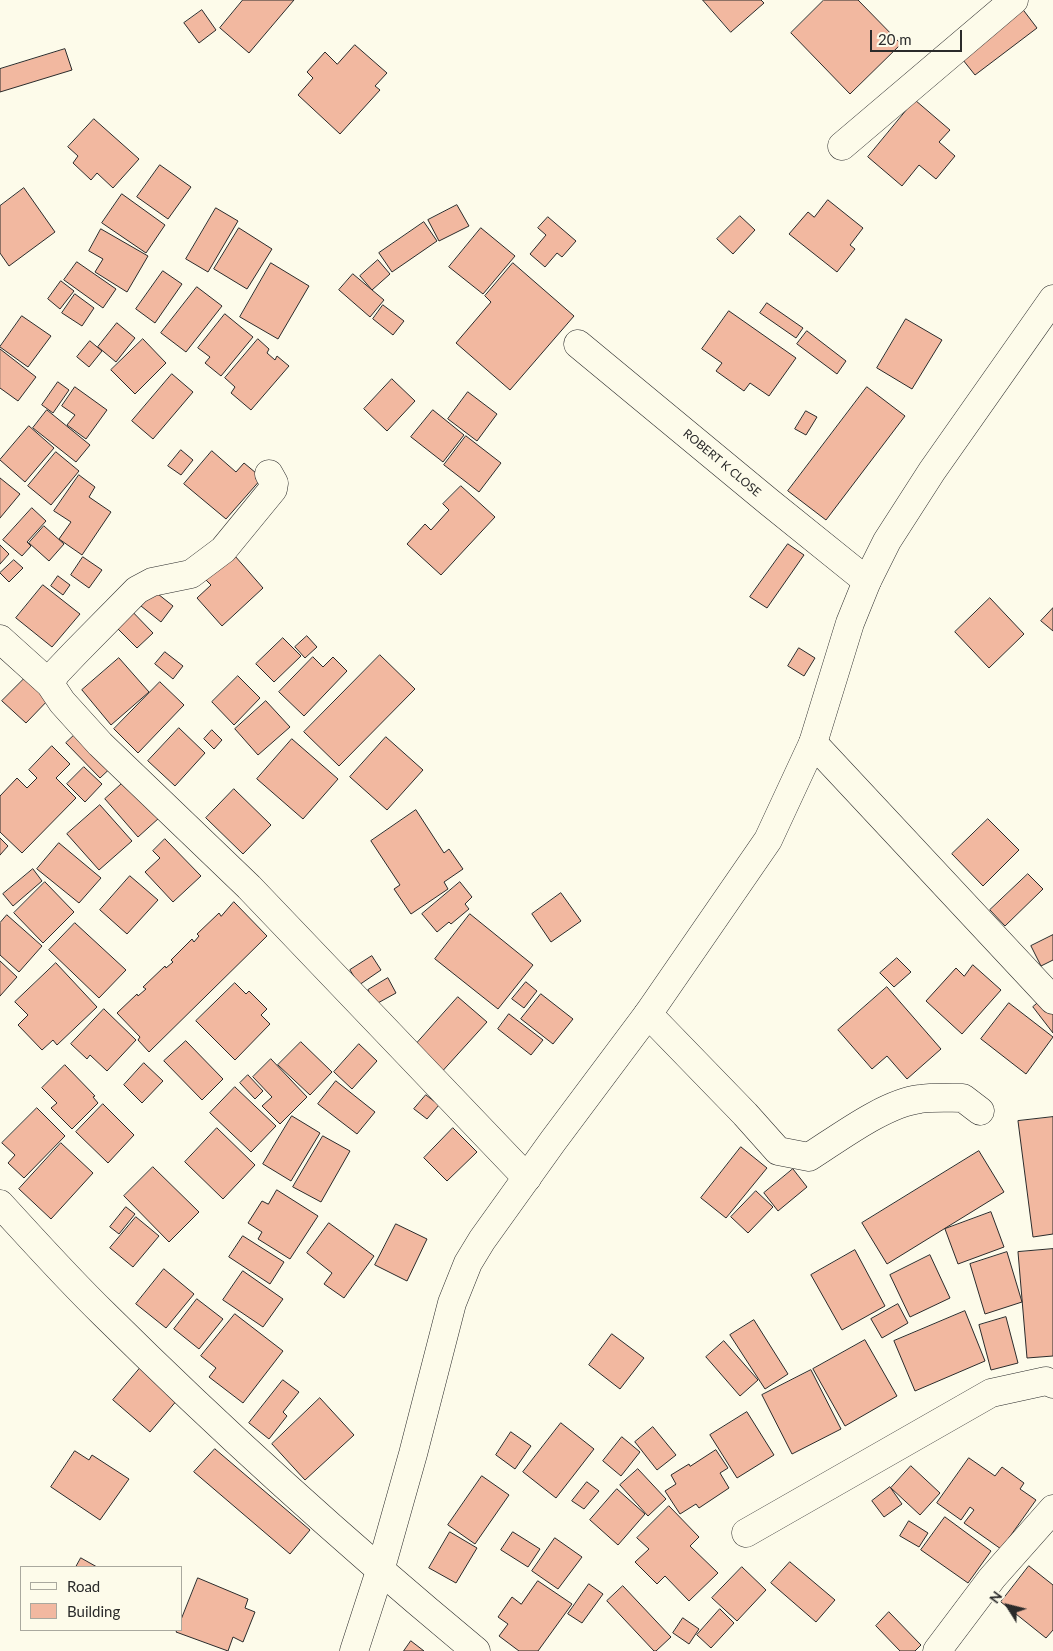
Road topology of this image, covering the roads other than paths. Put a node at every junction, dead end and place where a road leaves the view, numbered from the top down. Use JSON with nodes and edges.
{"nodes":[{"id":1,"x":1014,"y":0,"type":"edge"},
{"id":2,"x":842,"y":146,"type":"dead end"},
{"id":3,"x":1053,"y":299,"type":"edge"},
{"id":4,"x":578,"y":344,"type":"dead end"},
{"id":5,"x":269,"y":474,"type":"dead end"},
{"id":6,"x":867,"y":581,"type":"junction"},
{"id":7,"x":0,"y":639,"type":"edge"},
{"id":8,"x":50,"y":684,"type":"junction"},
{"id":9,"x":813,"y":744,"type":"junction"},
{"id":10,"x":1053,"y":1000,"type":"edge"},
{"id":11,"x":648,"y":1014,"type":"junction"},
{"id":12,"x":980,"y":1112,"type":"dead end"},
{"id":13,"x":527,"y":1178,"type":"junction"},
{"id":14,"x":0,"y":1204,"type":"edge"},
{"id":15,"x":1053,"y":1384,"type":"edge"},
{"id":16,"x":1053,"y":1508,"type":"edge"},
{"id":17,"x":746,"y":1533,"type":"dead end"},
{"id":18,"x":380,"y":1571,"type":"junction"},
{"id":19,"x":354,"y":1651,"type":"edge"},
{"id":20,"x":476,"y":1651,"type":"edge"},
{"id":21,"x":937,"y":1651,"type":"edge"}],
"edges":[{"from":1,"to":2,"type":"street"},
{"from":3,"to":6,"type":"street"},
{"from":4,"to":6,"type":"street","name":"ROBERT K CLOSE"},
{"from":5,"to":8,"type":"street"},
{"from":6,"to":9,"type":"street"},
{"from":7,"to":8,"type":"street"},
{"from":8,"to":13,"type":"street"},
{"from":9,"to":10,"type":"street"},
{"from":9,"to":11,"type":"street"},
{"from":11,"to":12,"type":"street"},
{"from":11,"to":13,"type":"street"},
{"from":13,"to":18,"type":"street"},
{"from":14,"to":18,"type":"street"},
{"from":15,"to":17,"type":"street"},
{"from":16,"to":21,"type":"street"},
{"from":18,"to":19,"type":"street"},
{"from":18,"to":20,"type":"street"}]}
